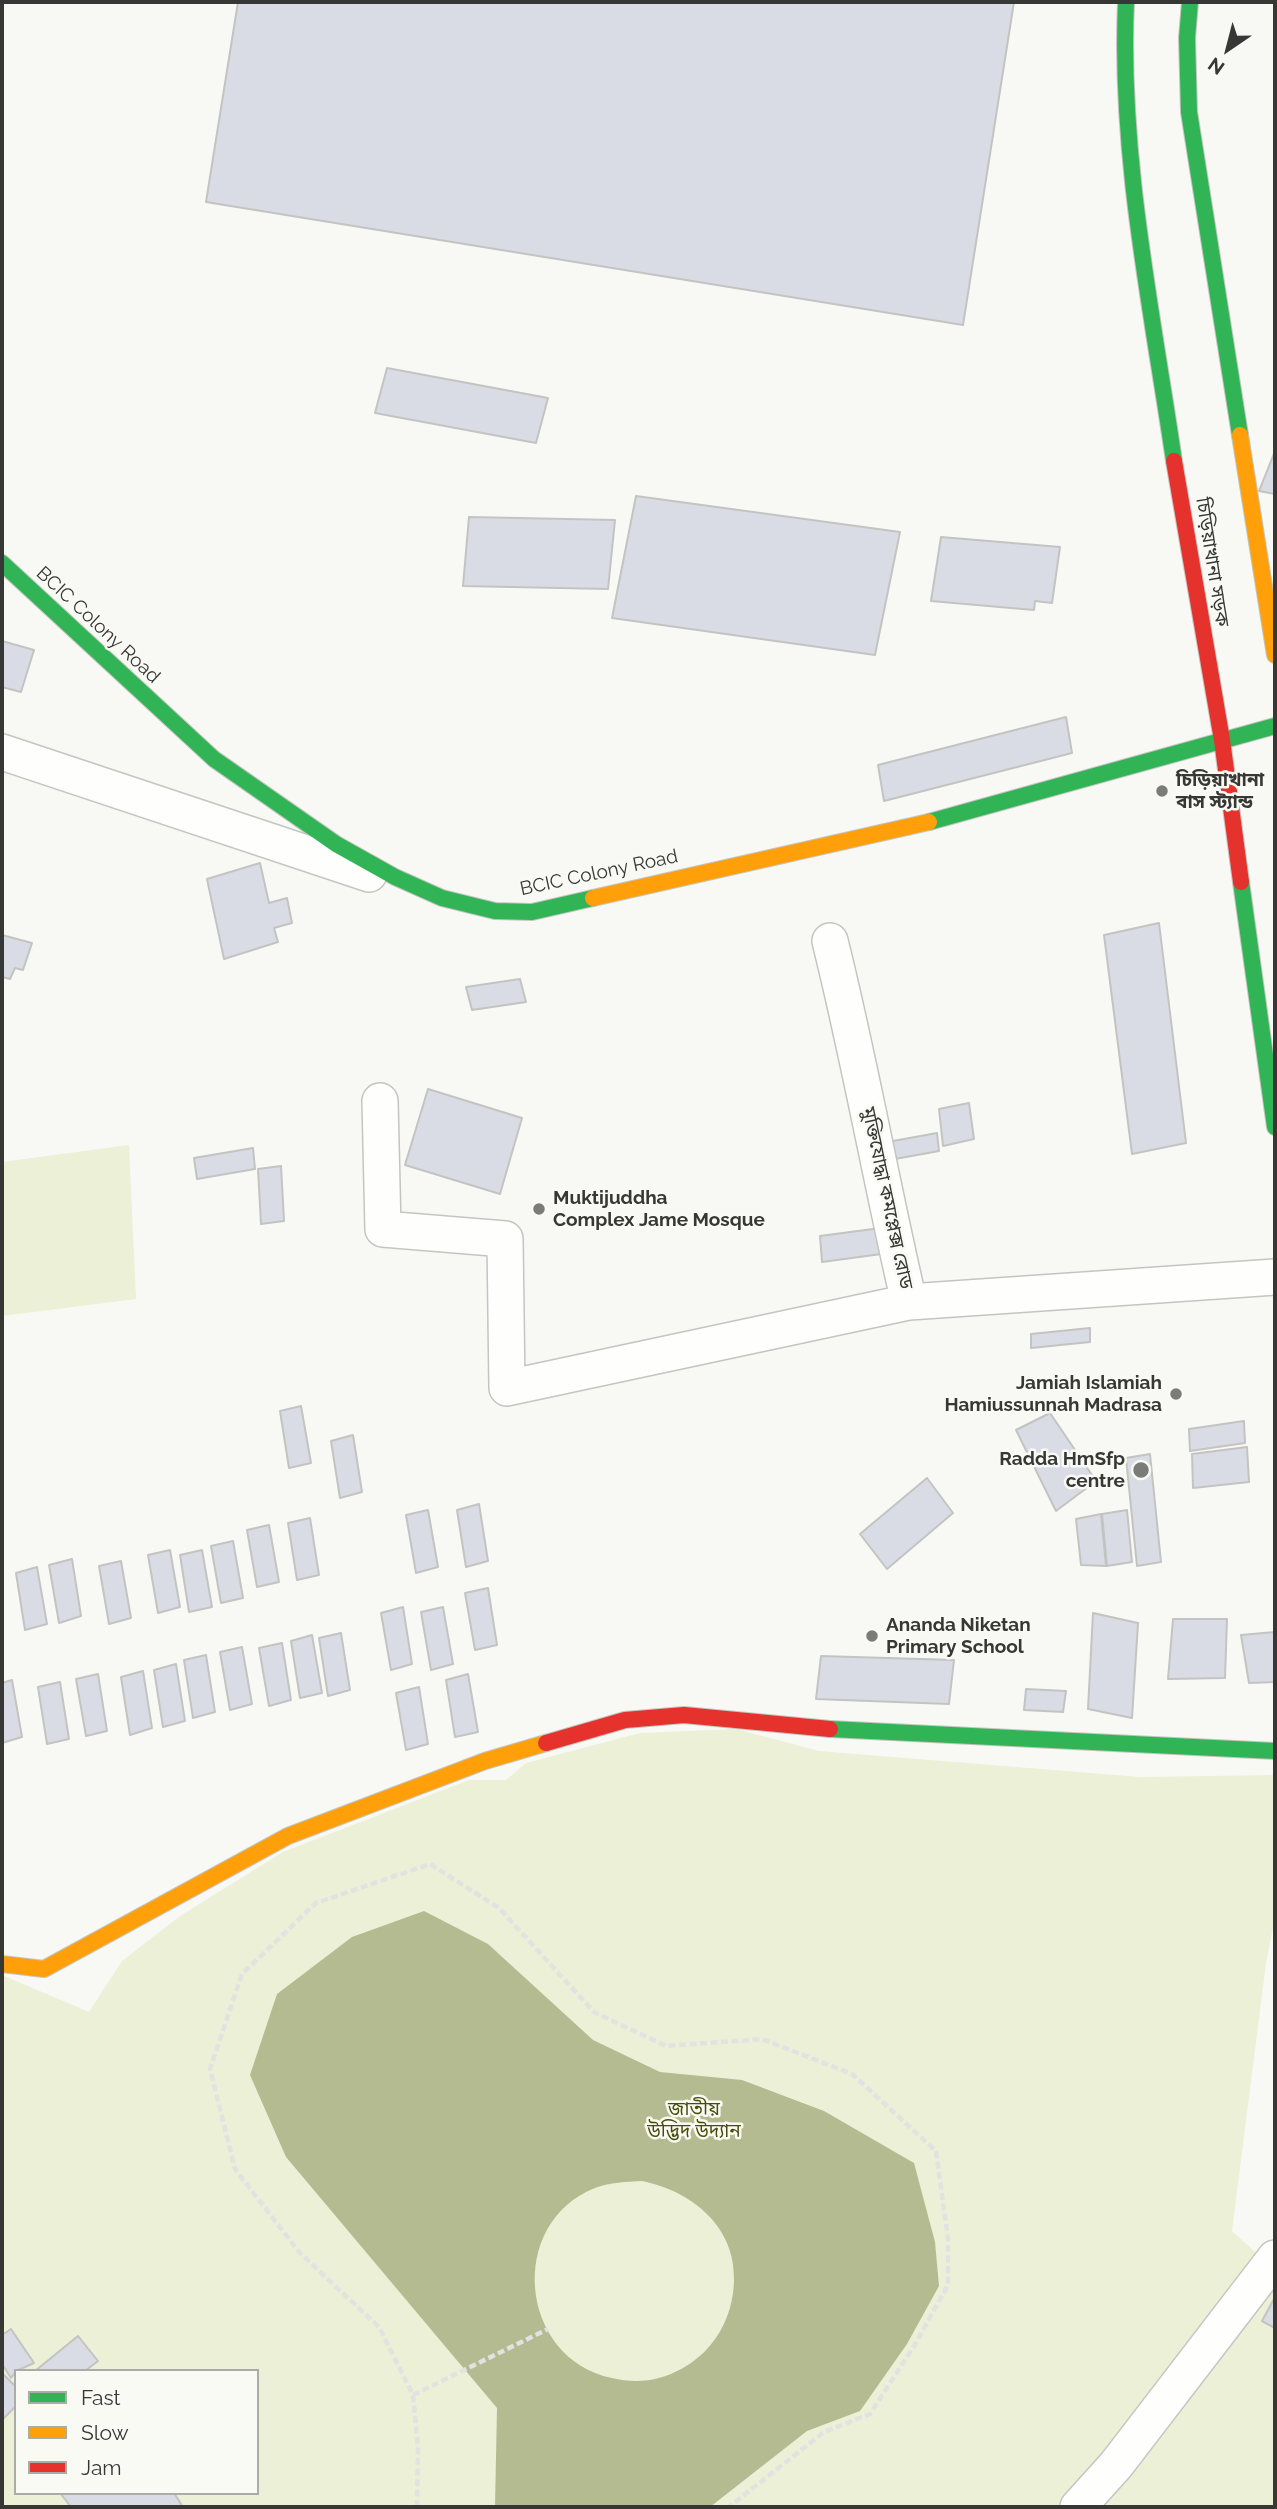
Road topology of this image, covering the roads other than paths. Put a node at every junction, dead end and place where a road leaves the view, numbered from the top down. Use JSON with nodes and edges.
{"nodes":[{"id":1,"x":1126,"y":2,"type":"edge"},
{"id":2,"x":1190,"y":2,"type":"edge"},
{"id":3,"x":2,"y":564,"type":"edge"},
{"id":4,"x":1275,"y":655,"type":"edge"},
{"id":5,"x":1275,"y":726,"type":"edge"},
{"id":6,"x":1222,"y":740,"type":"junction"},
{"id":7,"x":2,"y":752,"type":"edge"},
{"id":8,"x":442,"y":898,"type":"junction"},
{"id":9,"x":830,"y":941,"type":"dead end"},
{"id":10,"x":380,"y":1101,"type":"dead end"},
{"id":11,"x":1275,"y":1127,"type":"edge"},
{"id":12,"x":1275,"y":1277,"type":"edge"},
{"id":13,"x":909,"y":1302,"type":"junction"},
{"id":14,"x":1275,"y":1751,"type":"edge"},
{"id":15,"x":2,"y":1964,"type":"edge"},
{"id":16,"x":1275,"y":2258,"type":"edge"},
{"id":17,"x":1078,"y":2507,"type":"edge"}],
"edges":[{"from":1,"to":6,"type":"street","name":"চিড়িয়াখানা সড়ক"},
{"from":2,"to":4,"type":"street"},
{"from":3,"to":8,"type":"street","name":"BCIC Colony Road"},
{"from":5,"to":6,"type":"street","name":"BCIC Colony Road"},
{"from":6,"to":8,"type":"street","name":"BCIC Colony Road"},
{"from":6,"to":11,"type":"street","name":"চিড়িয়াখানা সড়ক"},
{"from":7,"to":8,"type":"street"},
{"from":9,"to":13,"type":"street","name":"মুক্তিযোদ্ধা কমপ্লেক্স রোড"},
{"from":10,"to":13,"type":"street"},
{"from":12,"to":13,"type":"street","name":"মুক্তিযোদ্ধা কমপ্লেক্স রোড"},
{"from":14,"to":15,"type":"street"},
{"from":16,"to":17,"type":"street"}]}
